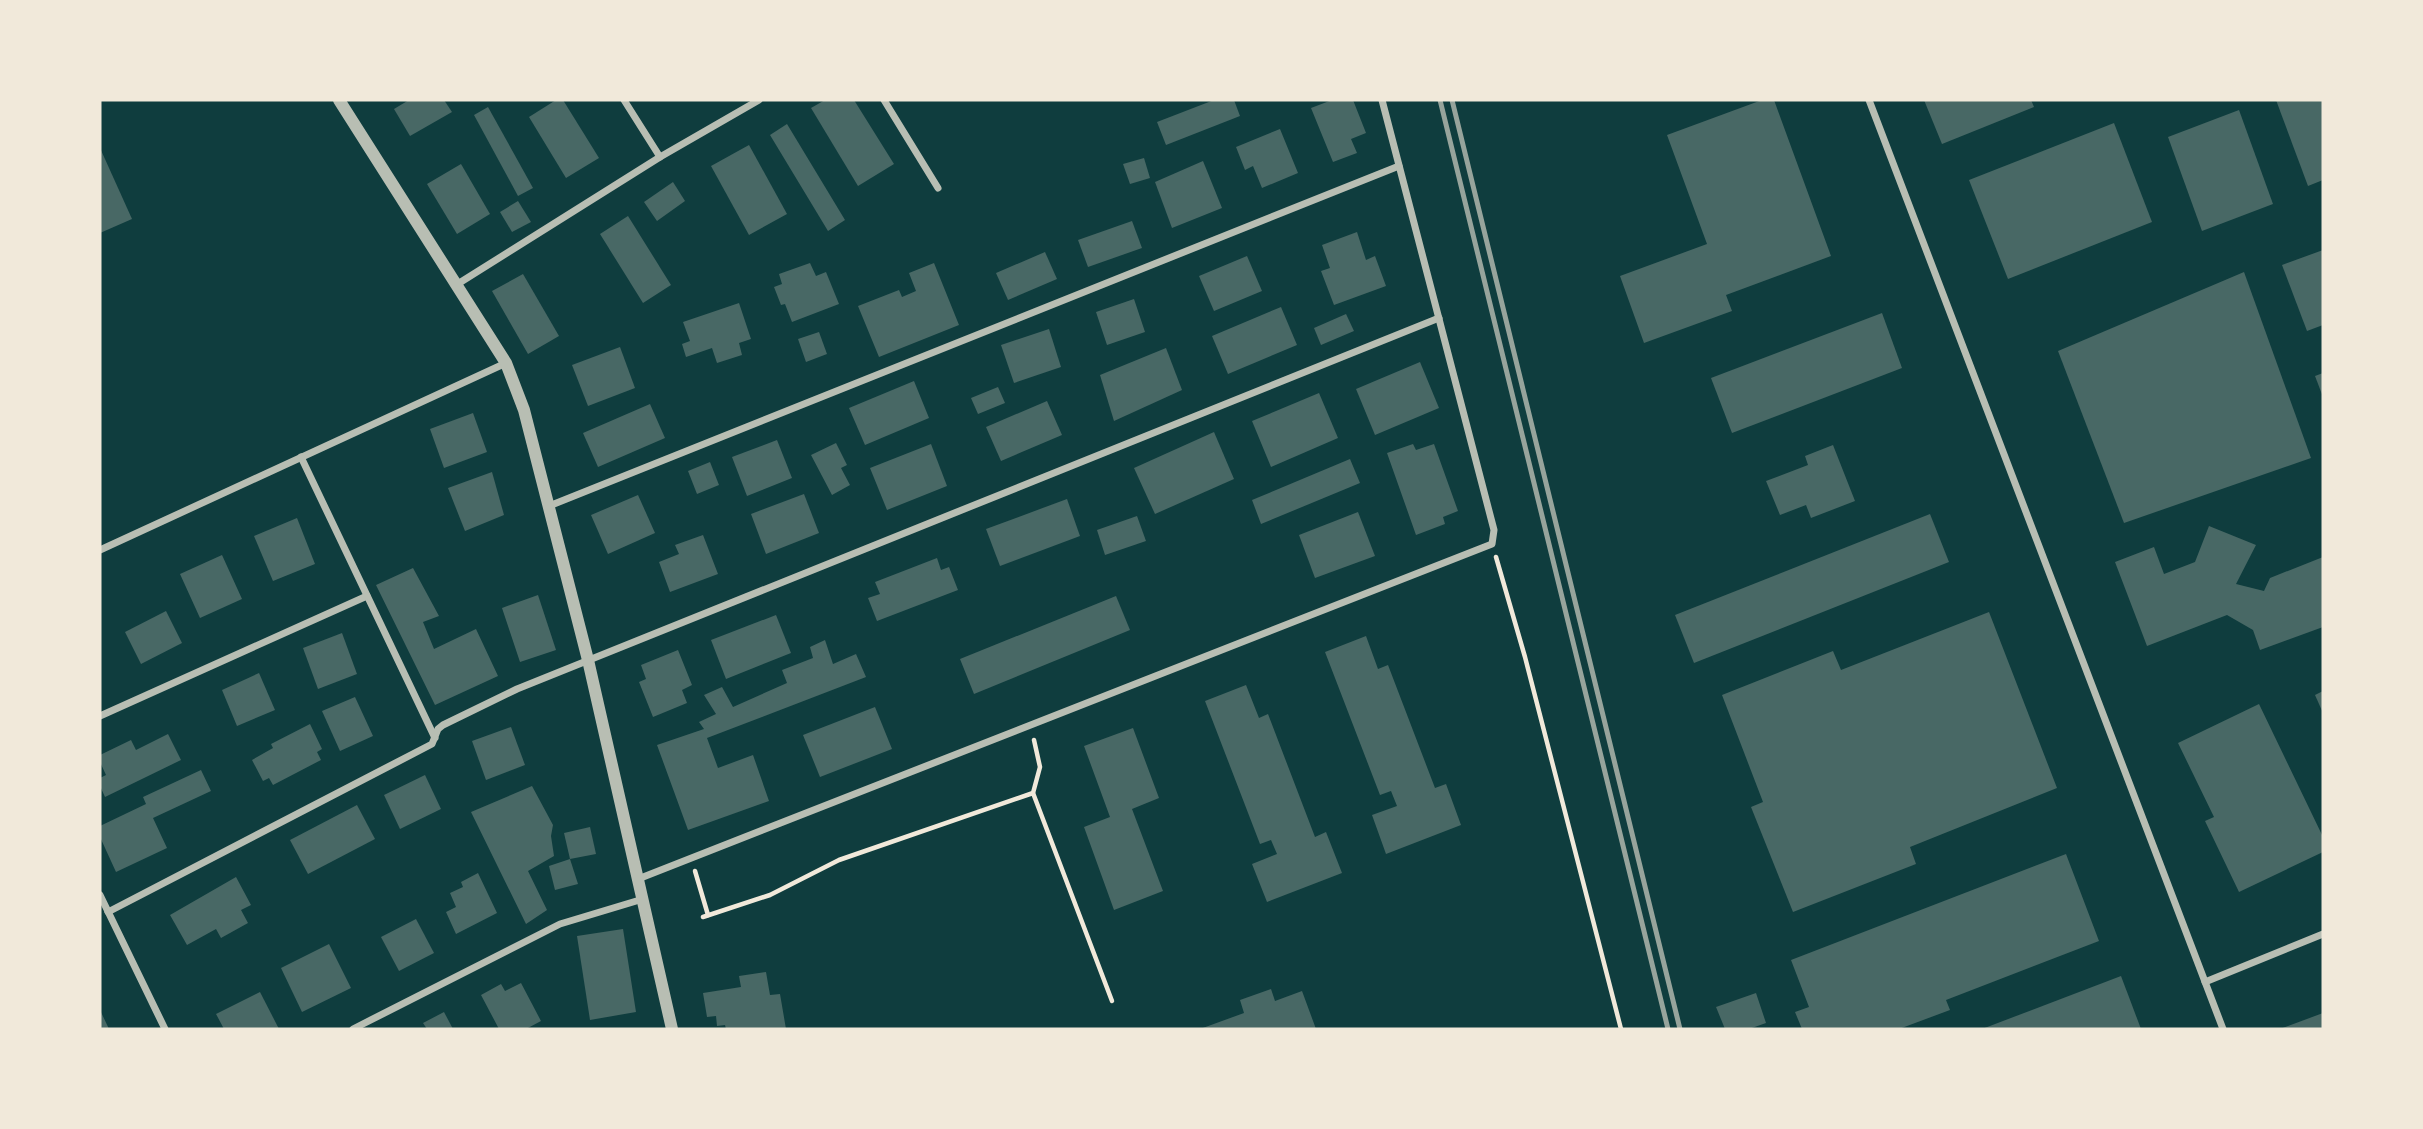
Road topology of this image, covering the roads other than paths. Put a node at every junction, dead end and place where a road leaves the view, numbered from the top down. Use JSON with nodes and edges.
{"nodes":[{"id":1,"x":339,"y":100,"type":"edge"},
{"id":2,"x":624,"y":100,"type":"edge"},
{"id":3,"x":759,"y":100,"type":"edge"},
{"id":4,"x":884,"y":100,"type":"edge"},
{"id":5,"x":1382,"y":100,"type":"edge"},
{"id":6,"x":1869,"y":100,"type":"edge"},
{"id":7,"x":660,"y":158,"type":"junction"},
{"id":8,"x":1399,"y":166,"type":"junction"},
{"id":9,"x":938,"y":188,"type":"dead end"},
{"id":10,"x":456,"y":285,"type":"junction"},
{"id":11,"x":1439,"y":318,"type":"junction"},
{"id":12,"x":506,"y":363,"type":"junction"},
{"id":13,"x":302,"y":457,"type":"junction"},
{"id":14,"x":549,"y":506,"type":"junction"},
{"id":15,"x":100,"y":550,"type":"edge"},
{"id":16,"x":367,"y":596,"type":"junction"},
{"id":17,"x":588,"y":660,"type":"junction"},
{"id":18,"x":100,"y":716,"type":"edge"},
{"id":19,"x":435,"y":738,"type":"junction"},
{"id":20,"x":638,"y":879,"type":"junction"},
{"id":21,"x":100,"y":895,"type":"edge"},
{"id":22,"x":642,"y":899,"type":"junction"},
{"id":23,"x":108,"y":912,"type":"junction"},
{"id":24,"x":2323,"y":934,"type":"edge"},
{"id":25,"x":2204,"y":982,"type":"junction"},
{"id":26,"x":165,"y":1029,"type":"edge"},
{"id":27,"x":353,"y":1029,"type":"edge"},
{"id":28,"x":671,"y":1029,"type":"edge"},
{"id":29,"x":2222,"y":1029,"type":"edge"}],
"edges":[{"from":1,"to":10,"type":"street"},
{"from":2,"to":7,"type":"street"},
{"from":3,"to":7,"type":"street"},
{"from":4,"to":9,"type":"street"},
{"from":5,"to":8,"type":"street"},
{"from":6,"to":25,"type":"street"},
{"from":7,"to":10,"type":"street"},
{"from":8,"to":11,"type":"street"},
{"from":8,"to":14,"type":"street"},
{"from":10,"to":12,"type":"street"},
{"from":11,"to":17,"type":"street"},
{"from":11,"to":20,"type":"street"},
{"from":12,"to":13,"type":"street"},
{"from":12,"to":14,"type":"street"},
{"from":13,"to":15,"type":"street"},
{"from":13,"to":16,"type":"street"},
{"from":14,"to":17,"type":"street"},
{"from":16,"to":18,"type":"street"},
{"from":16,"to":19,"type":"street"},
{"from":17,"to":19,"type":"street"},
{"from":17,"to":20,"type":"street"},
{"from":19,"to":23,"type":"street"},
{"from":20,"to":22,"type":"street"},
{"from":21,"to":23,"type":"street"},
{"from":22,"to":27,"type":"street"},
{"from":22,"to":28,"type":"street"},
{"from":23,"to":26,"type":"street"},
{"from":24,"to":25,"type":"street"},
{"from":25,"to":29,"type":"street"}]}
